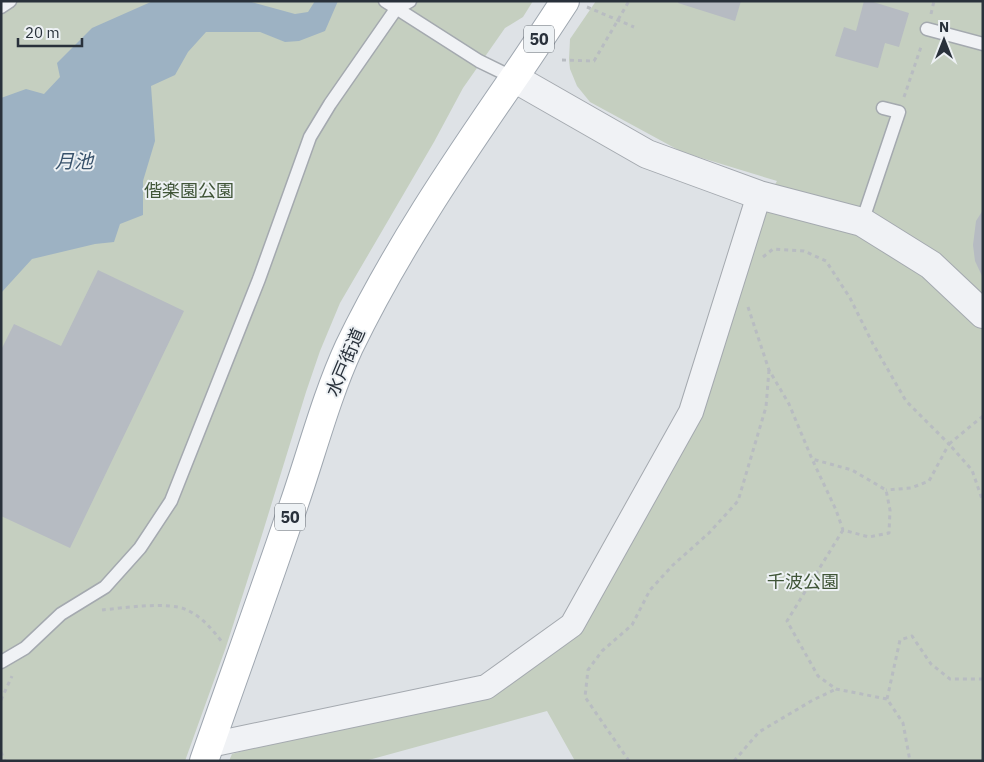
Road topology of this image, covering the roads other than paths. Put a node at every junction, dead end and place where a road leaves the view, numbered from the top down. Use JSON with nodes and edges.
{"nodes":[{"id":1,"x":10,"y":1,"type":"edge"},
{"id":2,"x":385,"y":1,"type":"edge"},
{"id":3,"x":410,"y":1,"type":"edge"},
{"id":4,"x":576,"y":4,"type":"edge"},
{"id":5,"x":1,"y":8,"type":"edge"},
{"id":6,"x":396,"y":9,"type":"junction"},
{"id":7,"x":928,"y":29,"type":"road end"},
{"id":8,"x":983,"y":44,"type":"edge"},
{"id":9,"x":514,"y":78,"type":"junction"},
{"id":10,"x":883,"y":108,"type":"dead end"},
{"id":11,"x":759,"y":194,"type":"junction"},
{"id":12,"x":862,"y":222,"type":"junction"},
{"id":13,"x":983,"y":314,"type":"edge"},
{"id":14,"x":1,"y":662,"type":"edge"},
{"id":15,"x":207,"y":753,"type":"edge"}],
"edges":[{"from":1,"to":5,"type":"lane"},
{"from":2,"to":6,"type":"lane"},
{"from":3,"to":6,"type":"lane"},
{"from":4,"to":9,"type":"main road","name":"水戸街道","number":"50"},
{"from":6,"to":9,"type":"lane"},
{"from":6,"to":14,"type":"lane"},
{"from":7,"to":8,"type":"lane"},
{"from":9,"to":11,"type":"street"},
{"from":9,"to":15,"type":"main road","name":"水戸街道","number":"50"},
{"from":10,"to":12,"type":"lane"},
{"from":11,"to":12,"type":"street"},
{"from":11,"to":15,"type":"street"},
{"from":12,"to":13,"type":"street"}]}
